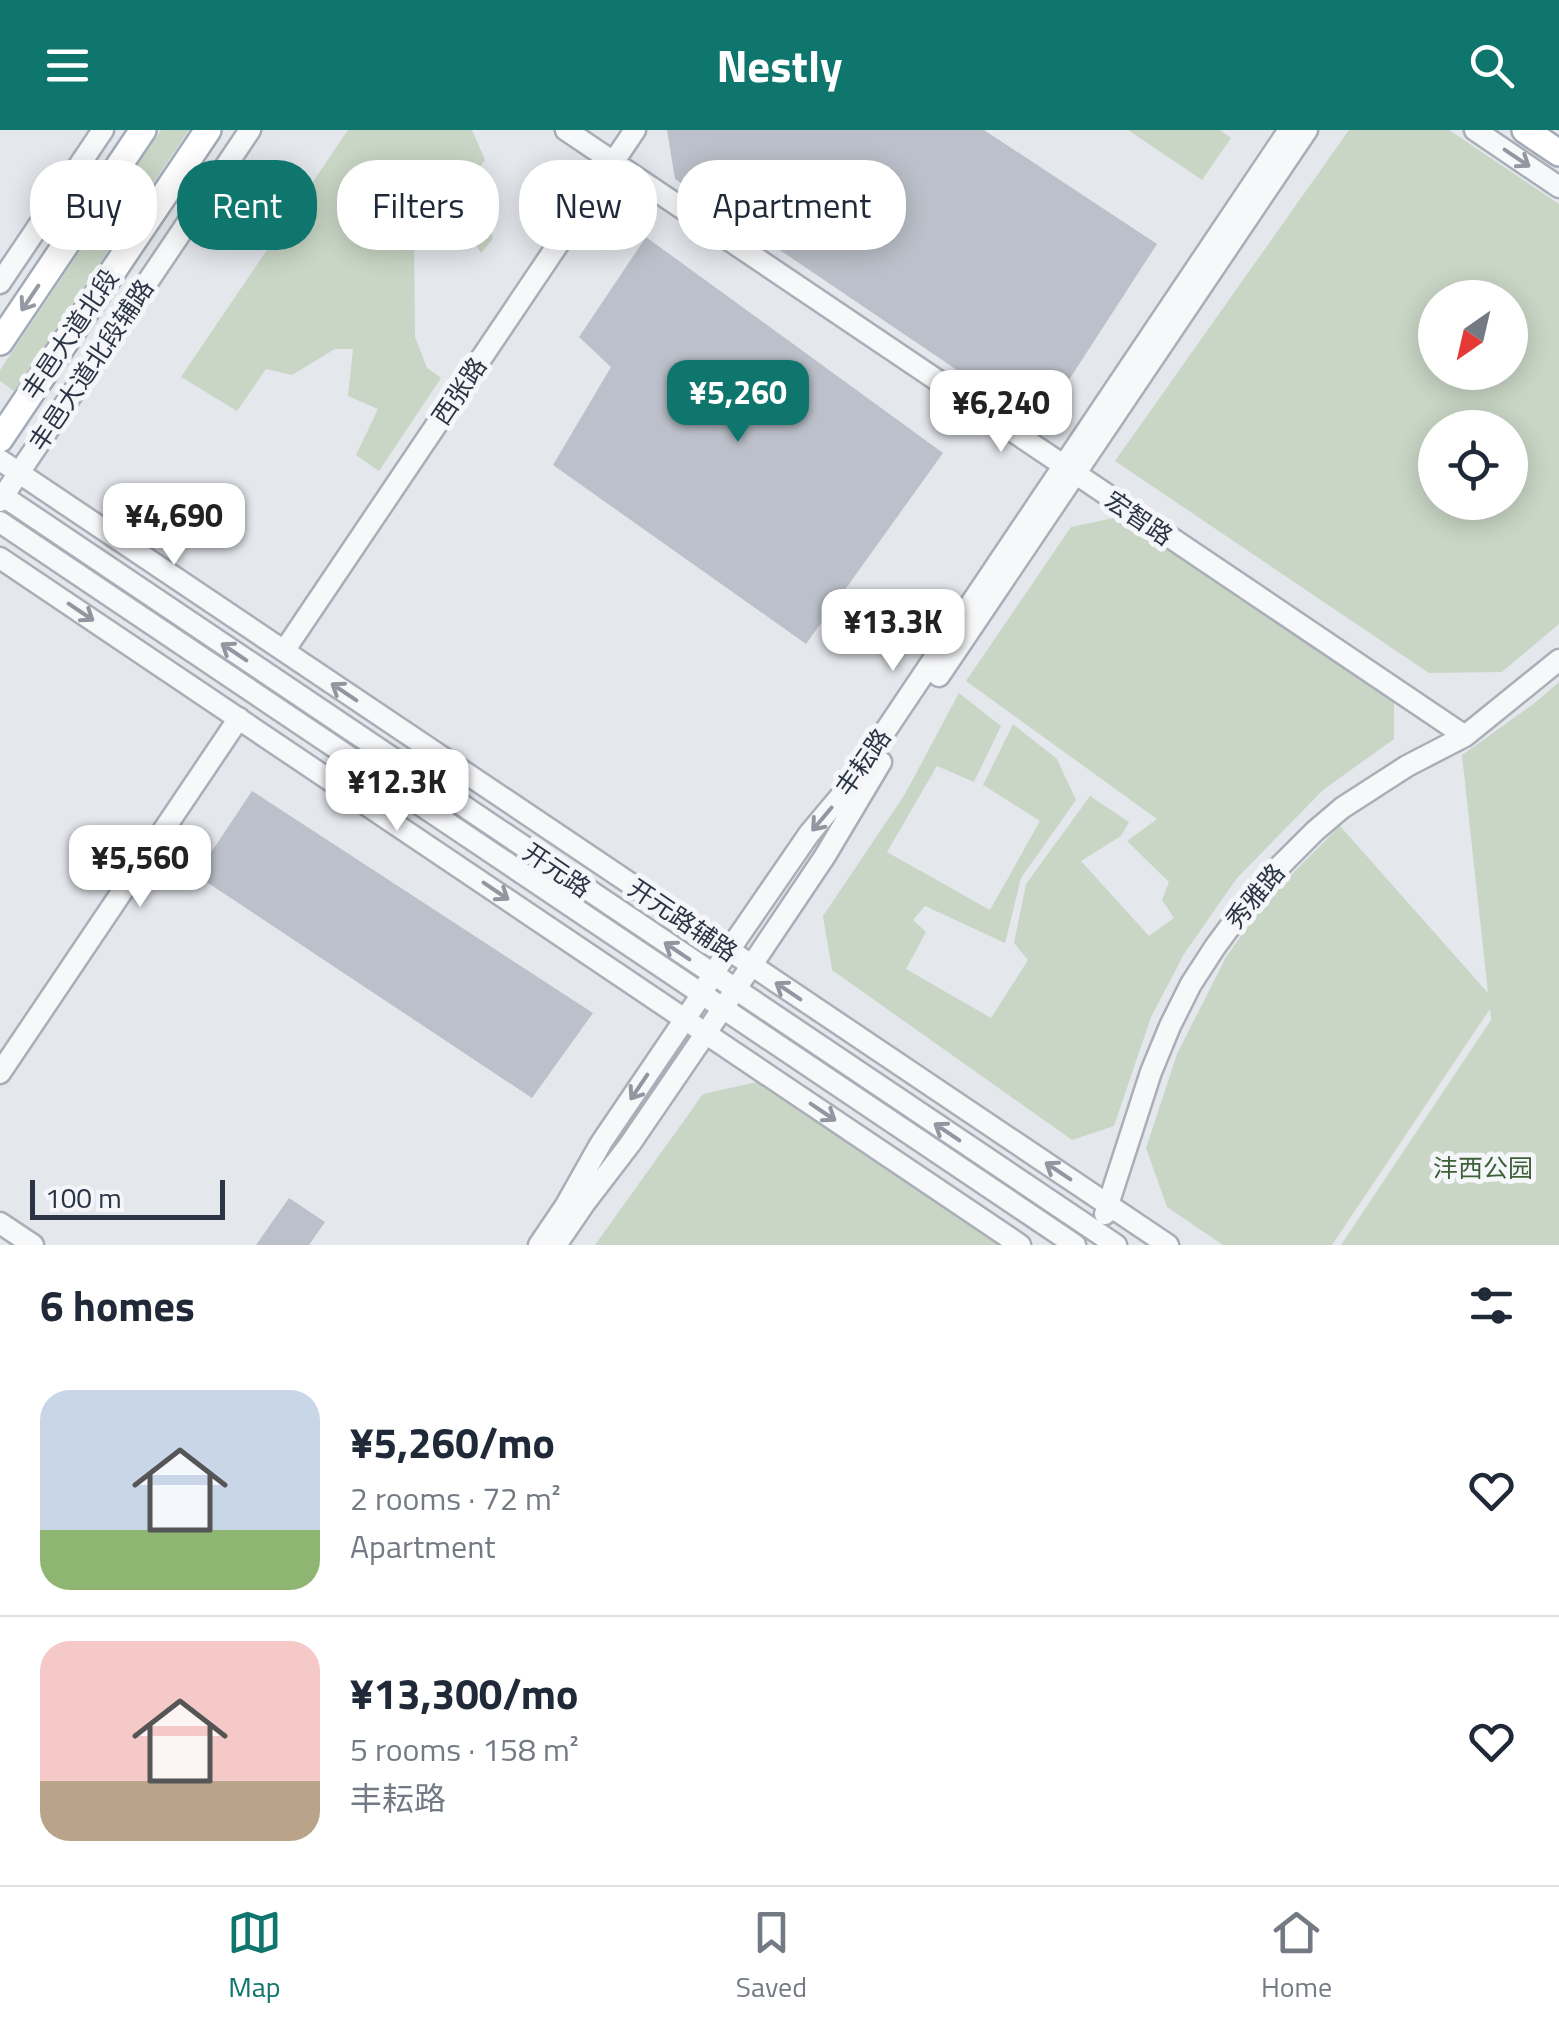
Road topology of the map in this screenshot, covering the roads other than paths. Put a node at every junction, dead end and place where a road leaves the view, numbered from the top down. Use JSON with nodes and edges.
{"nodes":[{"id":1,"x":103,"y":130,"type":"edge"},
{"id":2,"x":143,"y":130,"type":"edge"},
{"id":3,"x":208,"y":130,"type":"edge"},
{"id":4,"x":250,"y":130,"type":"edge"},
{"id":5,"x":566,"y":130,"type":"edge"},
{"id":6,"x":635,"y":130,"type":"edge"},
{"id":7,"x":1289,"y":130,"type":"edge"},
{"id":8,"x":1306,"y":130,"type":"edge"},
{"id":9,"x":1475,"y":130,"type":"edge"},
{"id":10,"x":1525,"y":130,"type":"edge"},
{"id":11,"x":1559,"y":153,"type":"edge"},
{"id":12,"x":611,"y":160,"type":"edge"},
{"id":13,"x":615,"y":160,"type":"edge"},
{"id":14,"x":1559,"y":186,"type":"edge"},
{"id":15,"x":657,"y":191,"type":"edge"},
{"id":16,"x":555,"y":250,"type":"edge"},
{"id":17,"x":0,"y":283,"type":"edge"},
{"id":18,"x":0,"y":342,"type":"edge"},
{"id":19,"x":0,"y":439,"type":"edge"},
{"id":20,"x":0,"y":460,"type":"edge"},
{"id":21,"x":1069,"y":471,"type":"junction"},
{"id":22,"x":19,"y":472,"type":"junction"},
{"id":23,"x":1,"y":497,"type":"edge"},
{"id":24,"x":0,"y":522,"type":"edge"},
{"id":25,"x":0,"y":558,"type":"edge"},
{"id":26,"x":142,"y":590,"type":"junction"},
{"id":27,"x":202,"y":596,"type":"junction"},
{"id":28,"x":152,"y":624,"type":"junction"},
{"id":29,"x":284,"y":651,"type":"junction"},
{"id":30,"x":1559,"y":660,"type":"edge"},
{"id":31,"x":180,"y":679,"type":"junction"},
{"id":32,"x":239,"y":718,"type":"junction"},
{"id":33,"x":1465,"y":736,"type":"junction"},
{"id":34,"x":459,"y":769,"type":"junction"},
{"id":35,"x":367,"y":804,"type":"junction"},
{"id":36,"x":434,"y":813,"type":"junction"},
{"id":37,"x":484,"y":821,"type":"junction"},
{"id":38,"x":728,"y":951,"type":"junction"},
{"id":39,"x":750,"y":966,"type":"junction"},
{"id":40,"x":707,"y":984,"type":"junction"},
{"id":41,"x":734,"y":989,"type":"junction"},
{"id":42,"x":724,"y":1008,"type":"junction"},
{"id":43,"x":685,"y":1019,"type":"junction"},
{"id":44,"x":706,"y":1033,"type":"junction"},
{"id":45,"x":0,"y":1073,"type":"edge"},
{"id":46,"x":1109,"y":1204,"type":"junction"},
{"id":47,"x":0,"y":1223,"type":"edge"},
{"id":48,"x":0,"y":1240,"type":"edge"},
{"id":49,"x":1104,"y":1241,"type":"edge"},
{"id":50,"x":8,"y":1245,"type":"edge"},
{"id":51,"x":32,"y":1245,"type":"edge"},
{"id":52,"x":539,"y":1245,"type":"edge"},
{"id":53,"x":556,"y":1245,"type":"edge"},
{"id":54,"x":1020,"y":1245,"type":"edge"},
{"id":55,"x":1075,"y":1245,"type":"edge"},
{"id":56,"x":1168,"y":1245,"type":"edge"}],
"edges":[{"from":1,"to":17,"type":"street"},
{"from":2,"to":18,"type":"main road","one_way":true},
{"from":3,"to":19,"type":"main road","name":"丰邑大道北段"},
{"from":4,"to":22,"type":"street","name":"丰邑大道北段辅路"},
{"from":5,"to":12,"type":"street","name":"宏智路"},
{"from":6,"to":13,"type":"street","name":"西张路"},
{"from":7,"to":21,"type":"street","name":"丰耘路"},
{"from":8,"to":21,"type":"street","name":"丰耘路"},
{"from":9,"to":14,"type":"street","one_way":true},
{"from":10,"to":11,"type":"main road"},
{"from":15,"to":21,"type":"street","name":"宏智路"},
{"from":16,"to":29,"type":"street","name":"西张路"},
{"from":20,"to":22,"type":"street","name":"开元路辅路"},
{"from":21,"to":33,"type":"street","name":"宏智路"},
{"from":21,"to":38,"type":"street","name":"丰耘路","one_way":true},
{"from":21,"to":39,"type":"street","name":"丰耘路"},
{"from":22,"to":23,"type":"street","name":"丰邑大道北段辅路"},
{"from":22,"to":27,"type":"street","name":"开元路辅路"},
{"from":23,"to":26,"type":"street","name":"开元路"},
{"from":24,"to":28,"type":"street","name":"开元路"},
{"from":25,"to":31,"type":"street","one_way":true},
{"from":26,"to":27,"type":"street"},
{"from":37,"to":26,"type":"street","name":"开元路","one_way":true},
{"from":27,"to":29,"type":"street","name":"开元路辅路"},
{"from":28,"to":31,"type":"street"},
{"from":28,"to":36,"type":"street","name":"开元路"},
{"from":34,"to":29,"type":"street","name":"开元路辅路","one_way":true},
{"from":30,"to":33,"type":"street","name":"秀雅路"},
{"from":31,"to":32,"type":"street"},
{"from":32,"to":35,"type":"street"},
{"from":32,"to":45,"type":"street"},
{"from":33,"to":46,"type":"street","name":"秀雅路"},
{"from":34,"to":37,"type":"street"},
{"from":34,"to":38,"type":"street","name":"开元路辅路"},
{"from":35,"to":36,"type":"street"},
{"from":35,"to":43,"type":"street","one_way":true},
{"from":36,"to":40,"type":"street","name":"开元路"},
{"from":40,"to":37,"type":"street","name":"开元路","one_way":true},
{"from":38,"to":39,"type":"street","name":"开元路辅路"},
{"from":38,"to":40,"type":"street","name":"丰耘路"},
{"from":39,"to":41,"type":"street","name":"丰耘路"},
{"from":46,"to":39,"type":"street","name":"开元路辅路","one_way":true},
{"from":40,"to":41,"type":"street","name":"开元路"},
{"from":40,"to":42,"type":"street","name":"开元路"},
{"from":40,"to":43,"type":"street","name":"丰耘路"},
{"from":41,"to":42,"type":"street","name":"丰耘路"},
{"from":49,"to":41,"type":"street","name":"开元路","one_way":true},
{"from":42,"to":44,"type":"street","name":"丰耘路"},
{"from":42,"to":55,"type":"street","name":"开元路"},
{"from":43,"to":44,"type":"street"},
{"from":43,"to":52,"type":"street","name":"丰耘路","one_way":true},
{"from":44,"to":53,"type":"street","name":"丰耘路"},
{"from":44,"to":54,"type":"street","one_way":true},
{"from":46,"to":49,"type":"street","name":"秀雅路"},
{"from":46,"to":56,"type":"street","name":"开元路辅路"},
{"from":47,"to":51,"type":"street"},
{"from":48,"to":50,"type":"street"}]}
